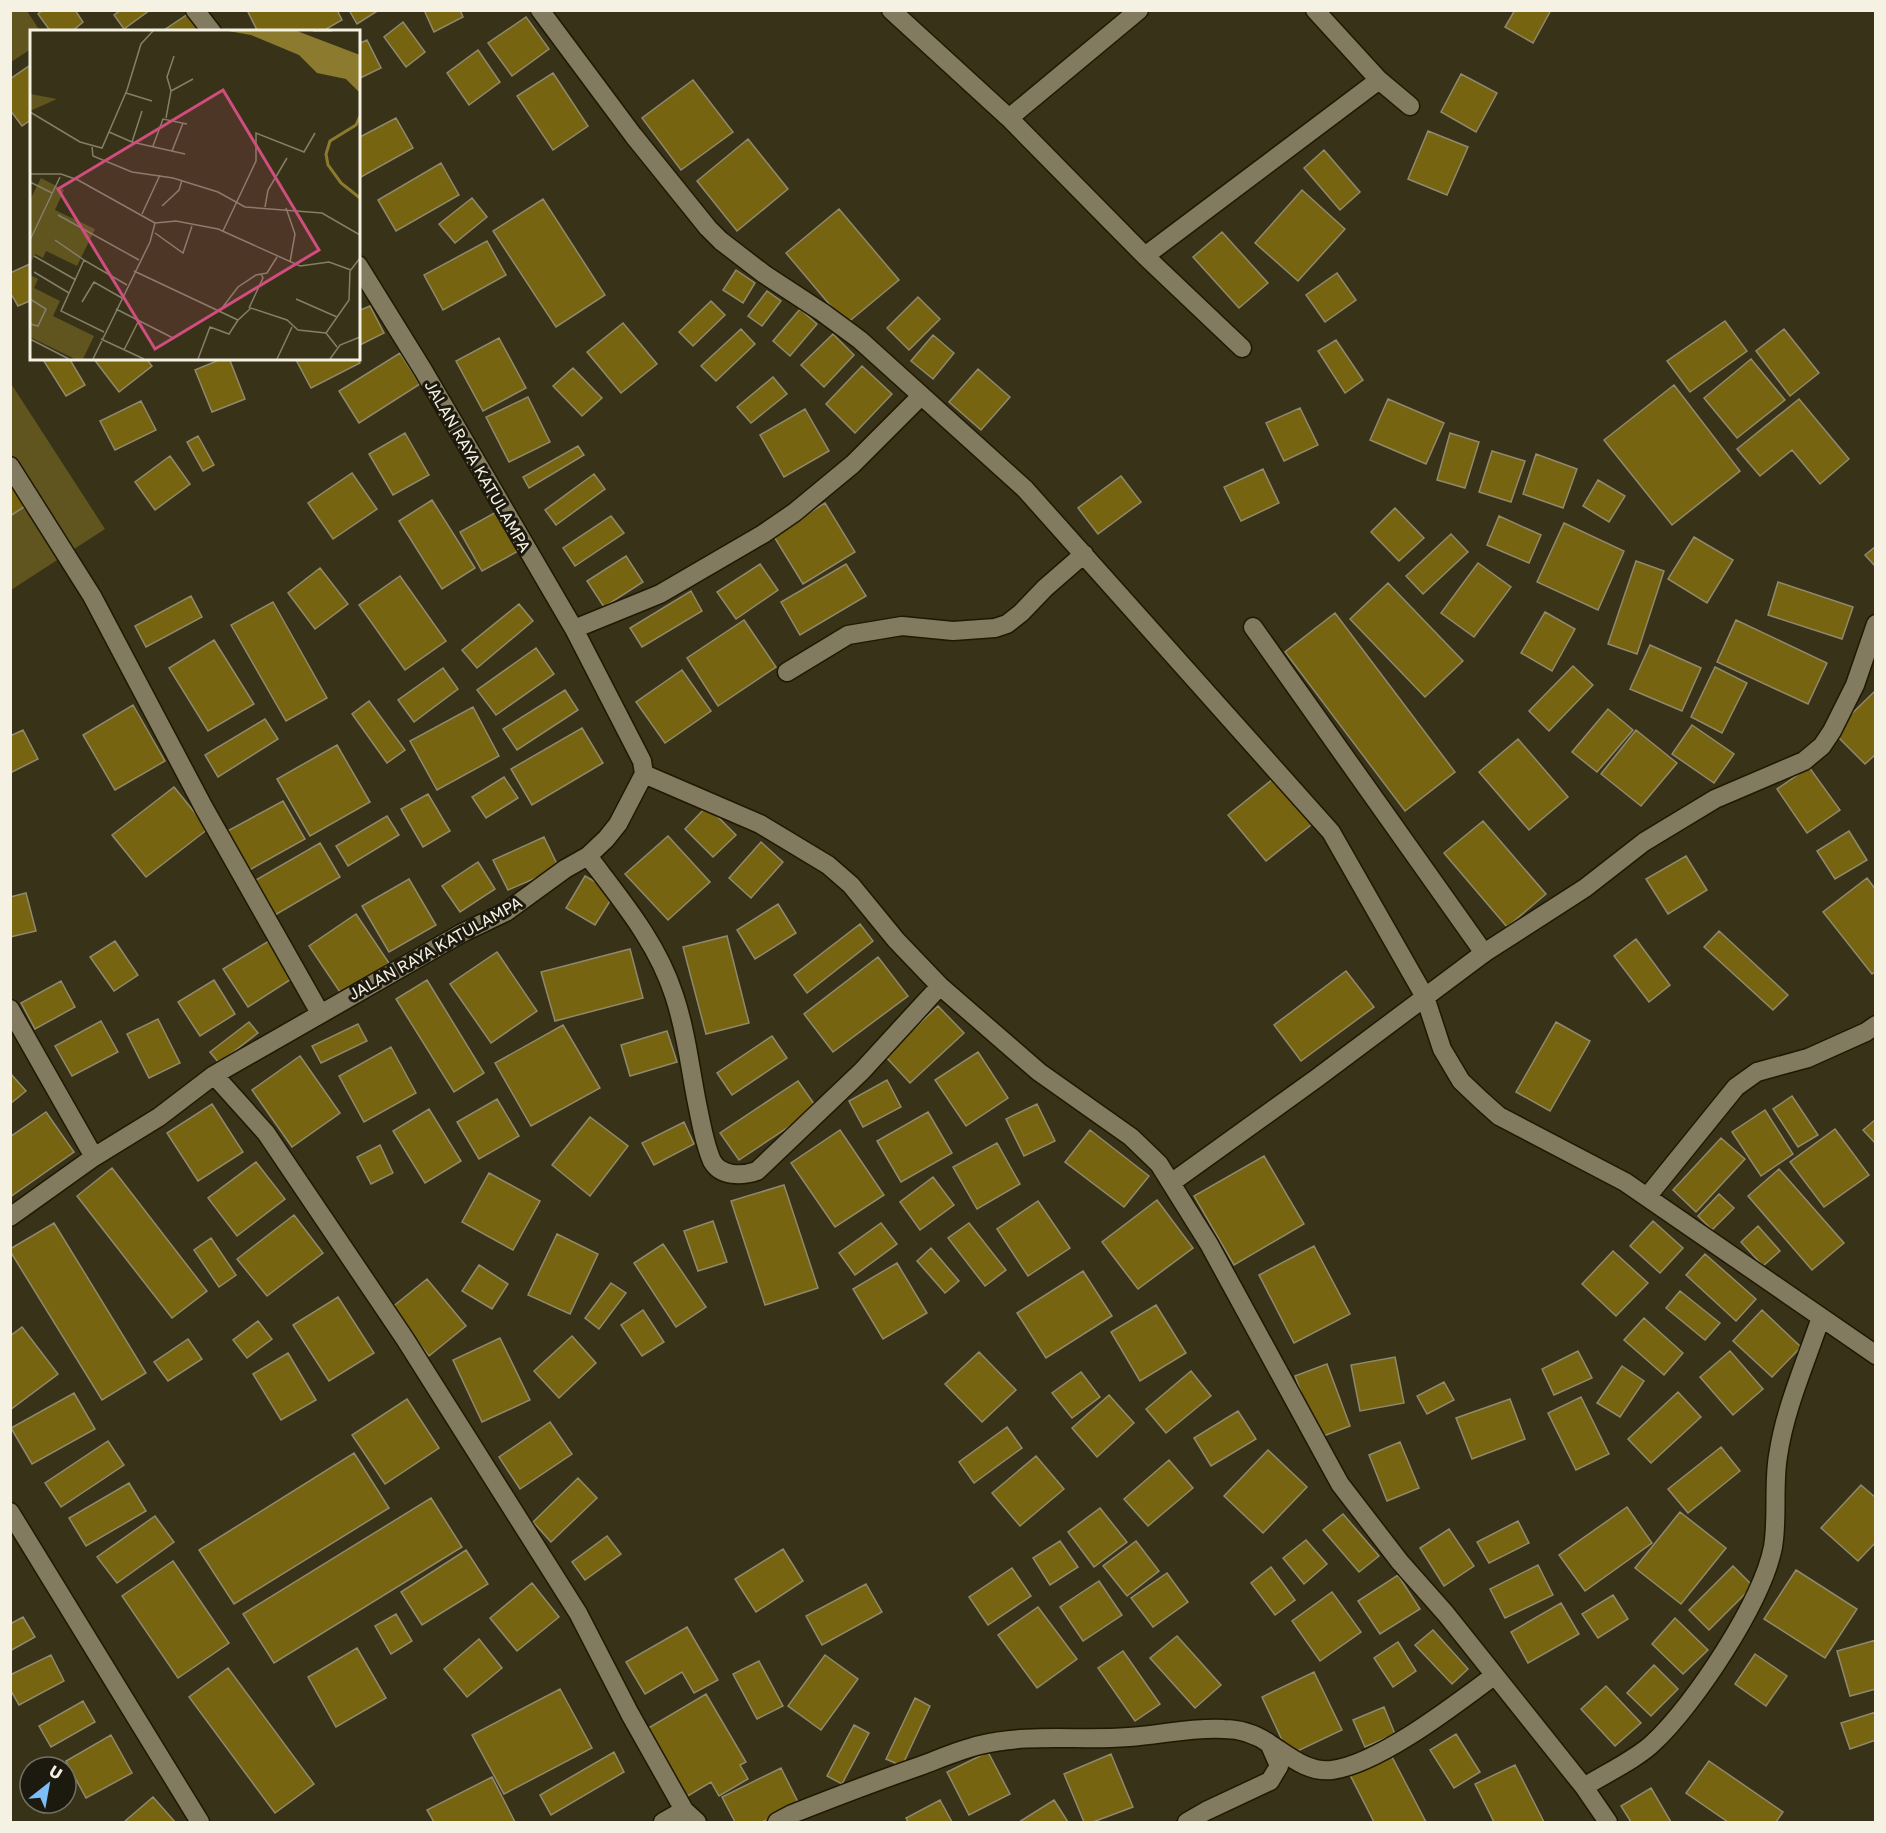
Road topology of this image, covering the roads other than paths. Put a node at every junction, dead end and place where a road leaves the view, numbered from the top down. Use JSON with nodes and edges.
{"nodes":[{"id":1,"x":195,"y":10,"type":"edge"},
{"id":2,"x":540,"y":10,"type":"edge"},
{"id":3,"x":891,"y":10,"type":"edge"},
{"id":4,"x":1139,"y":10,"type":"edge"},
{"id":5,"x":1315,"y":10,"type":"edge"},
{"id":6,"x":210,"y":30,"type":"edge"},
{"id":7,"x":1379,"y":80,"type":"junction"},
{"id":8,"x":1410,"y":106,"type":"dead end"},
{"id":9,"x":1009,"y":118,"type":"junction"},
{"id":10,"x":1145,"y":256,"type":"junction"},
{"id":11,"x":360,"y":269,"type":"edge"},
{"id":12,"x":1242,"y":348,"type":"dead end"},
{"id":13,"x":921,"y":396,"type":"junction"},
{"id":14,"x":10,"y":466,"type":"edge"},
{"id":15,"x":1083,"y":554,"type":"junction"},
{"id":16,"x":1875,"y":624,"type":"edge"},
{"id":17,"x":1253,"y":627,"type":"dead end"},
{"id":18,"x":574,"y":629,"type":"junction"},
{"id":19,"x":787,"y":672,"type":"dead end"},
{"id":20,"x":644,"y":774,"type":"junction"},
{"id":21,"x":588,"y":856,"type":"junction"},
{"id":22,"x":1484,"y":953,"type":"junction"},
{"id":23,"x":940,"y":986,"type":"junction"},
{"id":24,"x":1425,"y":997,"type":"junction"},
{"id":25,"x":10,"y":1009,"type":"edge"},
{"id":26,"x":320,"y":1013,"type":"junction"},
{"id":27,"x":1875,"y":1025,"type":"edge"},
{"id":28,"x":214,"y":1075,"type":"junction"},
{"id":29,"x":94,"y":1157,"type":"junction"},
{"id":30,"x":1171,"y":1183,"type":"junction"},
{"id":31,"x":1647,"y":1197,"type":"junction"},
{"id":32,"x":10,"y":1217,"type":"edge"},
{"id":33,"x":1821,"y":1317,"type":"junction"},
{"id":34,"x":1875,"y":1355,"type":"edge"},
{"id":35,"x":10,"y":1512,"type":"edge"},
{"id":36,"x":1495,"y":1675,"type":"junction"},
{"id":37,"x":1269,"y":1743,"type":"junction"},
{"id":38,"x":1584,"y":1787,"type":"junction"},
{"id":39,"x":691,"y":1816,"type":"edge"},
{"id":40,"x":200,"y":1822,"type":"edge"},
{"id":41,"x":663,"y":1822,"type":"edge"},
{"id":42,"x":777,"y":1822,"type":"edge"},
{"id":43,"x":1187,"y":1822,"type":"edge"},
{"id":44,"x":1608,"y":1822,"type":"edge"}],
"edges":[{"from":1,"to":6,"type":"street"},
{"from":2,"to":13,"type":"street"},
{"from":3,"to":9,"type":"street"},
{"from":4,"to":9,"type":"street"},
{"from":5,"to":7,"type":"street"},
{"from":7,"to":8,"type":"street"},
{"from":7,"to":10,"type":"street"},
{"from":9,"to":10,"type":"street"},
{"from":10,"to":12,"type":"street"},
{"from":11,"to":18,"type":"street","name":"JALAN RAYA KATULAMPA"},
{"from":13,"to":15,"type":"street"},
{"from":13,"to":18,"type":"street"},
{"from":14,"to":26,"type":"street"},
{"from":15,"to":19,"type":"street"},
{"from":15,"to":24,"type":"street"},
{"from":16,"to":22,"type":"street"},
{"from":17,"to":22,"type":"street"},
{"from":18,"to":20,"type":"street","name":"JALAN RAYA KATULAMPA"},
{"from":20,"to":21,"type":"street","name":"JALAN RAYA KATULAMPA"},
{"from":20,"to":23,"type":"street"},
{"from":21,"to":23,"type":"street"},
{"from":21,"to":26,"type":"street","name":"JALAN RAYA KATULAMPA"},
{"from":22,"to":24,"type":"street"},
{"from":23,"to":30,"type":"street"},
{"from":24,"to":30,"type":"street"},
{"from":24,"to":31,"type":"street"},
{"from":25,"to":29,"type":"street"},
{"from":26,"to":28,"type":"street","name":"JALAN RAYA KATULAMPA"},
{"from":27,"to":31,"type":"street"},
{"from":28,"to":29,"type":"street","name":"JALAN RAYA KATULAMPA"},
{"from":28,"to":39,"type":"street"},
{"from":29,"to":32,"type":"street","name":"JALAN RAYA KATULAMPA"},
{"from":30,"to":36,"type":"street"},
{"from":31,"to":33,"type":"street"},
{"from":33,"to":34,"type":"street"},
{"from":33,"to":38,"type":"street"},
{"from":35,"to":40,"type":"street"},
{"from":36,"to":37,"type":"street"},
{"from":36,"to":38,"type":"street"},
{"from":37,"to":42,"type":"street"},
{"from":37,"to":43,"type":"street"},
{"from":38,"to":44,"type":"street"},
{"from":39,"to":41,"type":"street"}]}
